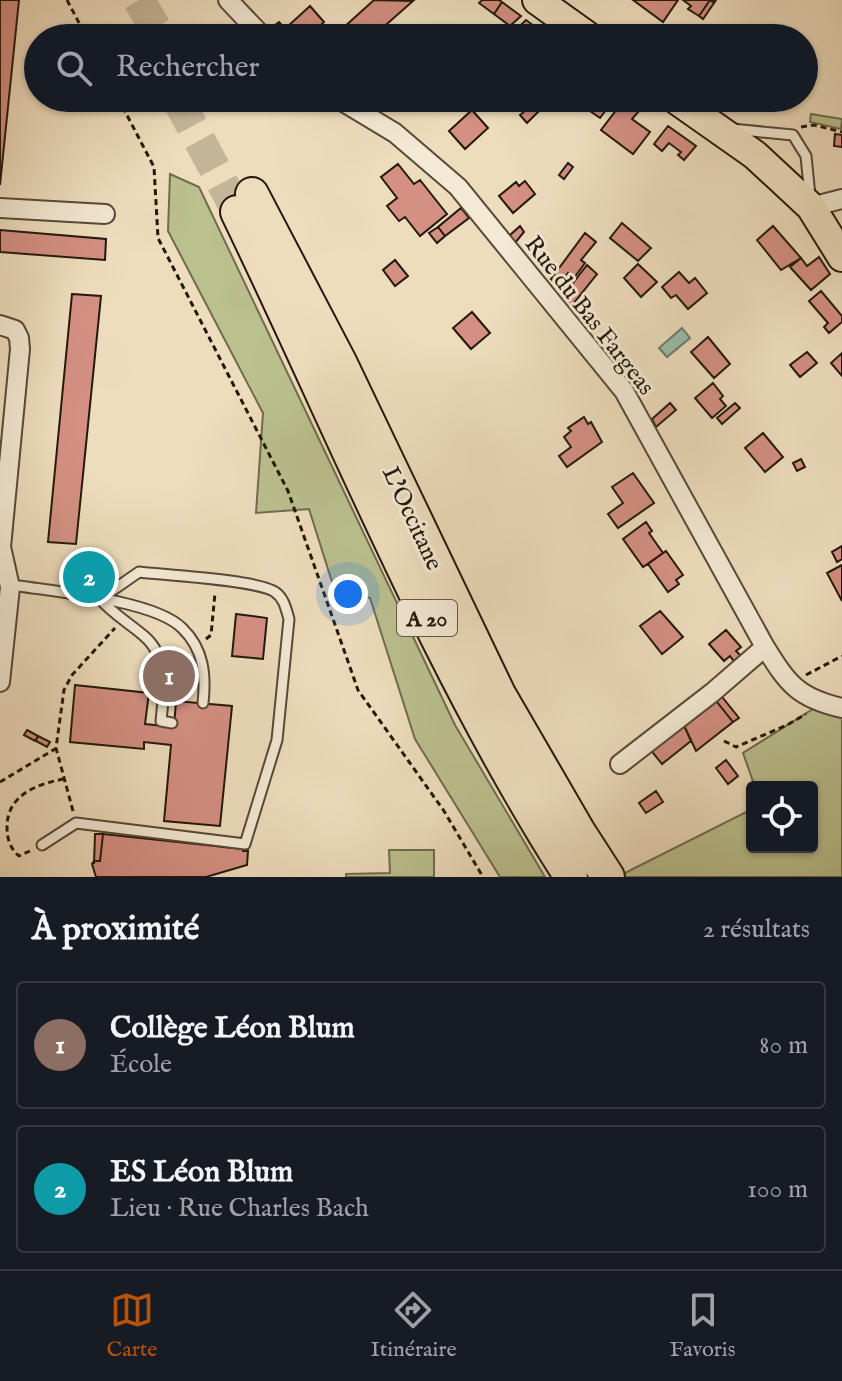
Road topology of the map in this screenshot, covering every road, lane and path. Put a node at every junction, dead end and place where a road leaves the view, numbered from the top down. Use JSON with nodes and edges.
{"nodes":[{"id":1,"x":67,"y":0,"type":"edge"},
{"id":2,"x":228,"y":0,"type":"edge"},
{"id":3,"x":537,"y":0,"type":"edge"},
{"id":4,"x":80,"y":24,"type":"edge"},
{"id":5,"x":251,"y":24,"type":"edge"},
{"id":6,"x":570,"y":24,"type":"edge"},
{"id":7,"x":125,"y":112,"type":"edge"},
{"id":8,"x":360,"y":112,"type":"edge"},
{"id":9,"x":694,"y":112,"type":"edge"},
{"id":10,"x":715,"y":127,"type":"junction"},
{"id":11,"x":842,"y":132,"type":"edge"},
{"id":12,"x":793,"y":135,"type":"junction"},
{"id":13,"x":842,"y":199,"type":"edge"},
{"id":14,"x":811,"y":207,"type":"junction"},
{"id":15,"x":0,"y":208,"type":"edge"},
{"id":16,"x":105,"y":214,"type":"dead end"},
{"id":17,"x":841,"y":250,"type":"edge"},
{"id":18,"x":0,"y":325,"type":"edge"},
{"id":19,"x":216,"y":581,"type":"junction"},
{"id":20,"x":10,"y":587,"type":"junction"},
{"id":21,"x":100,"y":599,"type":"junction"},
{"id":22,"x":115,"y":616,"type":"junction"},
{"id":23,"x":197,"y":647,"type":"junction"},
{"id":24,"x":765,"y":647,"type":"junction"},
{"id":25,"x":842,"y":656,"type":"edge"},
{"id":26,"x":0,"y":682,"type":"edge"},
{"id":27,"x":788,"y":684,"type":"junction"},
{"id":28,"x":203,"y":703,"type":"dead end"},
{"id":29,"x":823,"y":704,"type":"junction"},
{"id":30,"x":842,"y":708,"type":"edge"},
{"id":31,"x":172,"y":723,"type":"dead end"},
{"id":32,"x":724,"y":741,"type":"dead end"},
{"id":33,"x":56,"y":748,"type":"junction"},
{"id":34,"x":620,"y":764,"type":"dead end"},
{"id":35,"x":64,"y":779,"type":"junction"},
{"id":36,"x":0,"y":782,"type":"edge"},
{"id":37,"x":76,"y":823,"type":"junction"},
{"id":38,"x":42,"y":845,"type":"joint"},
{"id":39,"x":483,"y":877,"type":"edge"},
{"id":40,"x":571,"y":877,"type":"edge"},
{"id":41,"x":608,"y":877,"type":"edge"}],
"edges":[{"from":1,"to":4,"type":"path"},
{"from":2,"to":5,"type":"street"},
{"from":3,"to":6,"type":"main road"},
{"from":7,"to":39,"type":"path"},
{"from":8,"to":24,"type":"street","name":"Rue du Bas Fargeas"},
{"from":9,"to":10,"type":"main road"},
{"from":10,"to":12,"type":"lane"},
{"from":10,"to":14,"type":"main road"},
{"from":11,"to":12,"type":"path"},
{"from":12,"to":14,"type":"lane"},
{"from":13,"to":14,"type":"street"},
{"from":14,"to":17,"type":"main road"},
{"from":15,"to":16,"type":"street"},
{"from":18,"to":20,"type":"street"},
{"from":19,"to":21,"type":"lane"},
{"from":19,"to":23,"type":"path"},
{"from":19,"to":37,"type":"lane"},
{"from":20,"to":21,"type":"lane"},
{"from":20,"to":26,"type":"street"},
{"from":21,"to":22,"type":"lane"},
{"from":21,"to":23,"type":"lane"},
{"from":22,"to":31,"type":"lane"},
{"from":22,"to":33,"type":"path"},
{"from":23,"to":28,"type":"lane"},
{"from":24,"to":27,"type":"street","name":"Rue du Bas Fargeas"},
{"from":24,"to":34,"type":"street"},
{"from":25,"to":27,"type":"path"},
{"from":27,"to":29,"type":"street","name":"Rue du Bas Fargeas"},
{"from":29,"to":30,"type":"street","name":"Rue du Bas Fargeas"},
{"from":29,"to":32,"type":"path"},
{"from":33,"to":35,"type":"path"},
{"from":33,"to":36,"type":"path"},
{"from":35,"to":37,"type":"path"},
{"from":35,"to":38,"type":"path"},
{"from":37,"to":38,"type":"lane"},
{"from":40,"to":41,"type":"highway","name":"L'Occitane","number":"A 20"}]}
